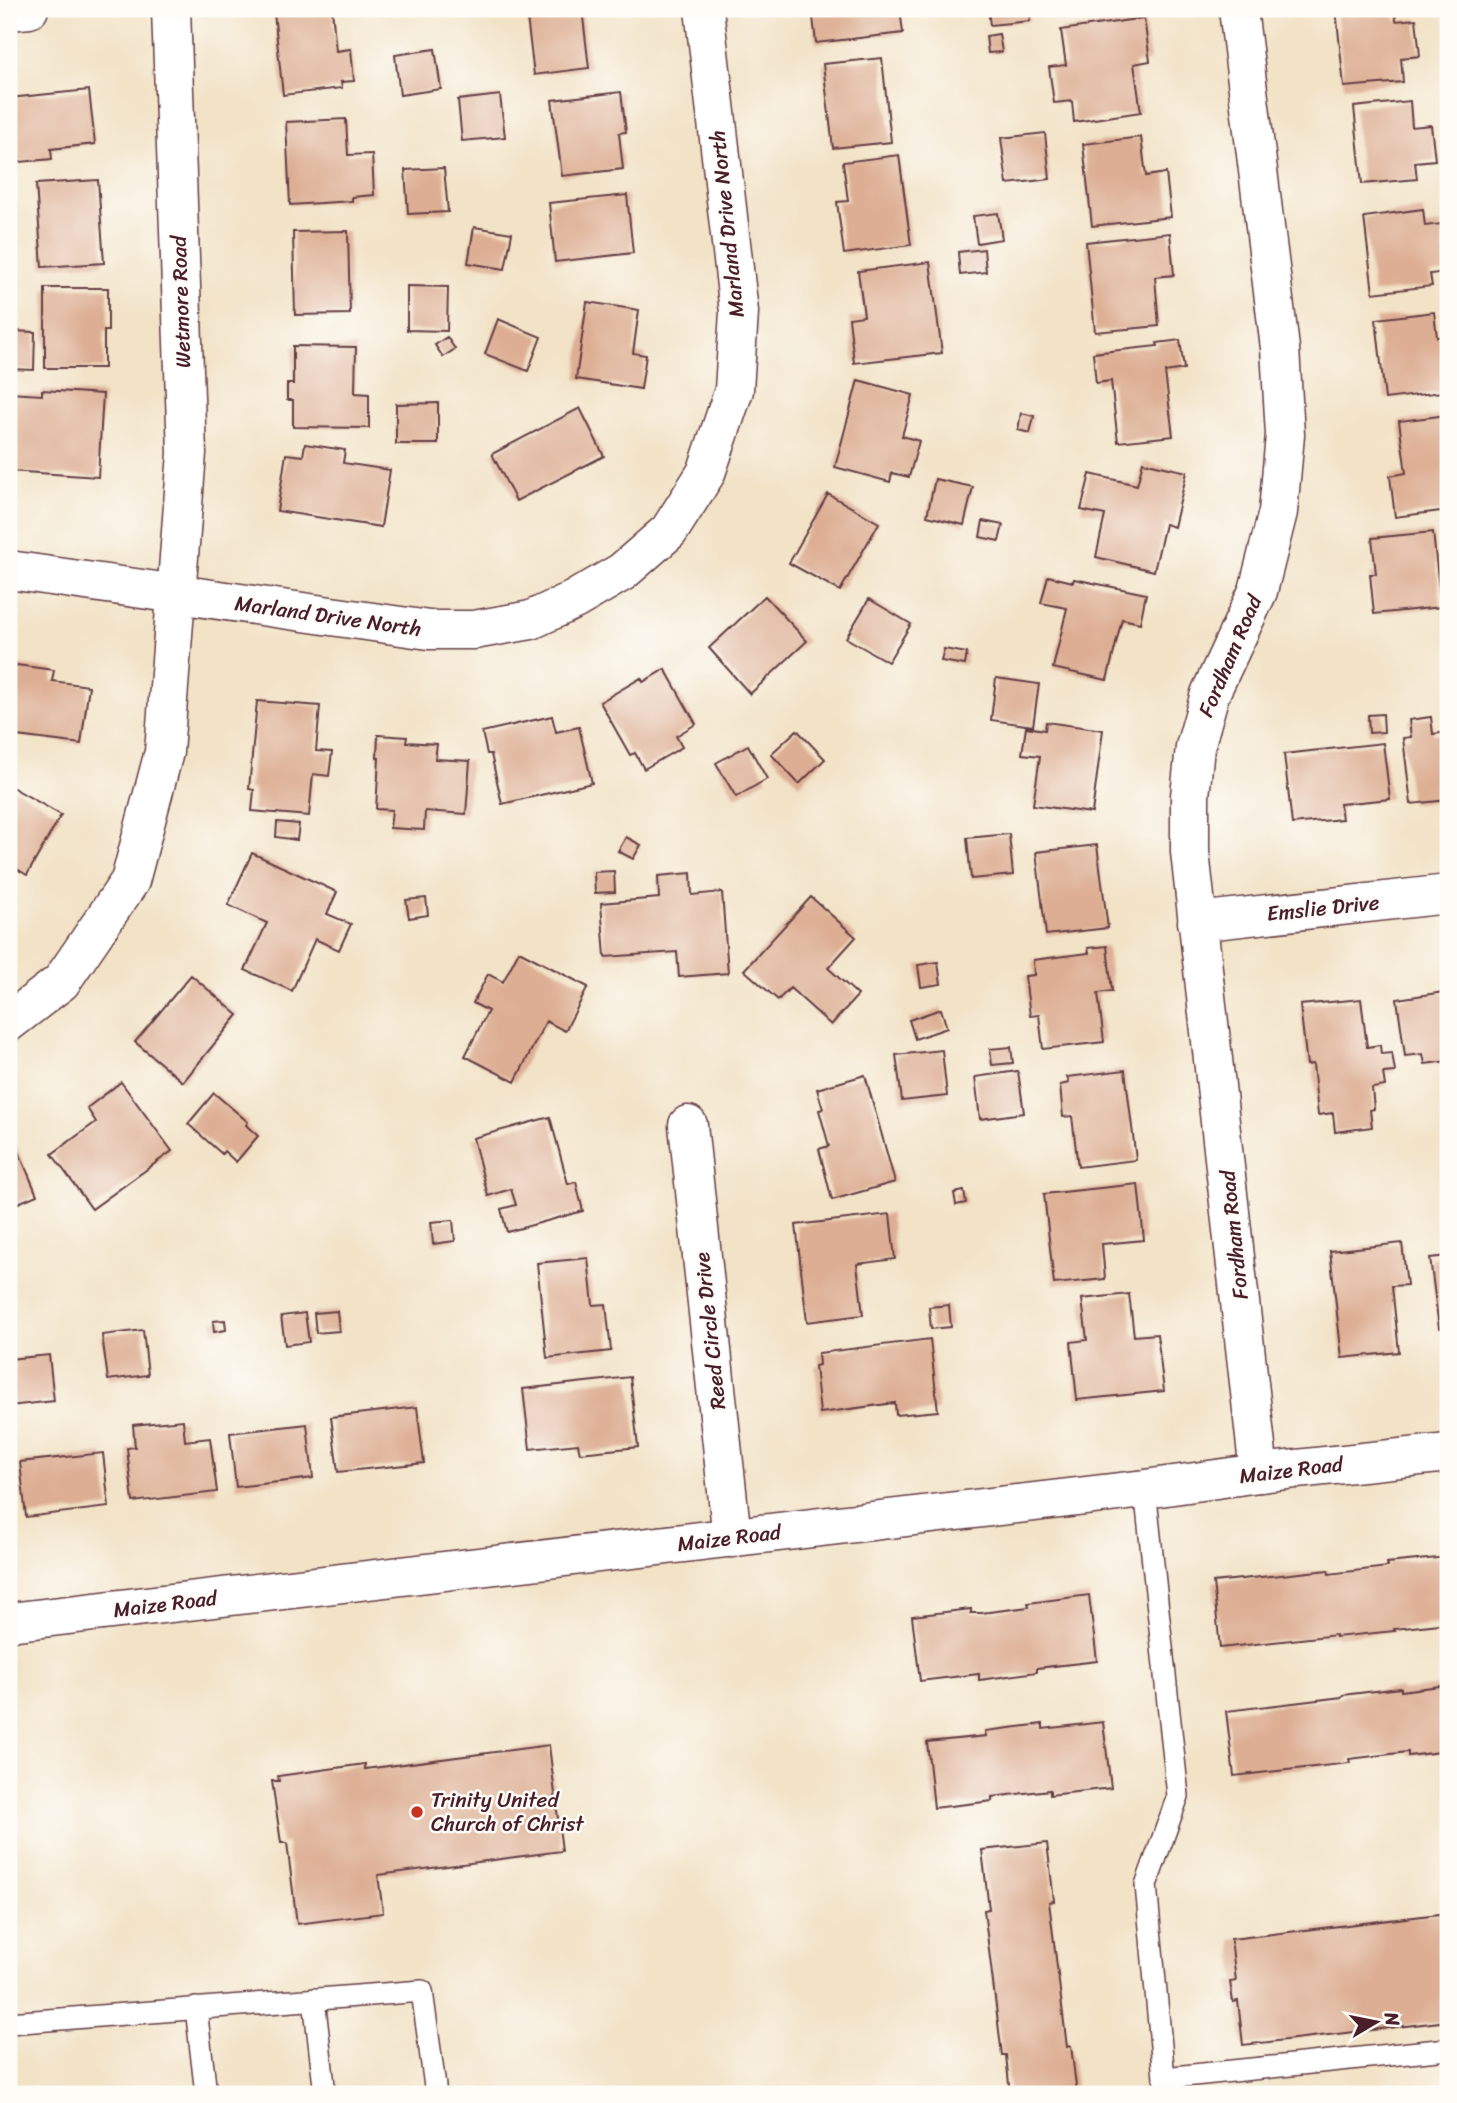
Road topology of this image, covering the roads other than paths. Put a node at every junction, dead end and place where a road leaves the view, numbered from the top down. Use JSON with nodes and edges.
{"nodes":[{"id":1,"x":29,"y":9,"type":"edge"},
{"id":2,"x":171,"y":9,"type":"edge"},
{"id":3,"x":704,"y":9,"type":"edge"},
{"id":4,"x":1238,"y":9,"type":"edge"},
{"id":5,"x":9,"y":11,"type":"edge"},
{"id":6,"x":9,"y":570,"type":"edge"},
{"id":7,"x":176,"y":595,"type":"junction"},
{"id":8,"x":1448,"y":894,"type":"edge"},
{"id":9,"x":1197,"y":922,"type":"junction"},
{"id":10,"x":9,"y":1022,"type":"edge"},
{"id":11,"x":688,"y":1125,"type":"dead end"},
{"id":12,"x":1448,"y":1452,"type":"edge"},
{"id":13,"x":1259,"y":1472,"type":"junction"},
{"id":14,"x":1146,"y":1489,"type":"junction"},
{"id":15,"x":732,"y":1538,"type":"junction"},
{"id":16,"x":9,"y":1622,"type":"edge"},
{"id":17,"x":314,"y":1999,"type":"junction"},
{"id":18,"x":196,"y":2008,"type":"junction"},
{"id":19,"x":9,"y":2024,"type":"edge"},
{"id":20,"x":1448,"y":2049,"type":"edge"},
{"id":21,"x":206,"y":2094,"type":"edge"},
{"id":22,"x":325,"y":2094,"type":"edge"},
{"id":23,"x":436,"y":2094,"type":"edge"}],
"edges":[{"from":1,"to":5,"type":"street"},
{"from":2,"to":7,"type":"street","name":"Wetmore Road"},
{"from":3,"to":7,"type":"street","name":"Marland Drive North"},
{"from":4,"to":9,"type":"street","name":"Fordham Road"},
{"from":6,"to":7,"type":"street","name":"Marland Drive North"},
{"from":7,"to":10,"type":"street","name":"Wetmore Road"},
{"from":8,"to":9,"type":"street","name":"Emslie Drive"},
{"from":9,"to":13,"type":"street","name":"Fordham Road"},
{"from":11,"to":15,"type":"street","name":"Reed Circle Drive"},
{"from":12,"to":13,"type":"street","name":"Maize Road"},
{"from":13,"to":14,"type":"street","name":"Maize Road"},
{"from":14,"to":15,"type":"street","name":"Maize Road"},
{"from":14,"to":20,"type":"lane"},
{"from":15,"to":16,"type":"street","name":"Maize Road"},
{"from":17,"to":18,"type":"lane"},
{"from":17,"to":22,"type":"lane"},
{"from":17,"to":23,"type":"lane"},
{"from":18,"to":19,"type":"lane"},
{"from":18,"to":21,"type":"lane"}]}
